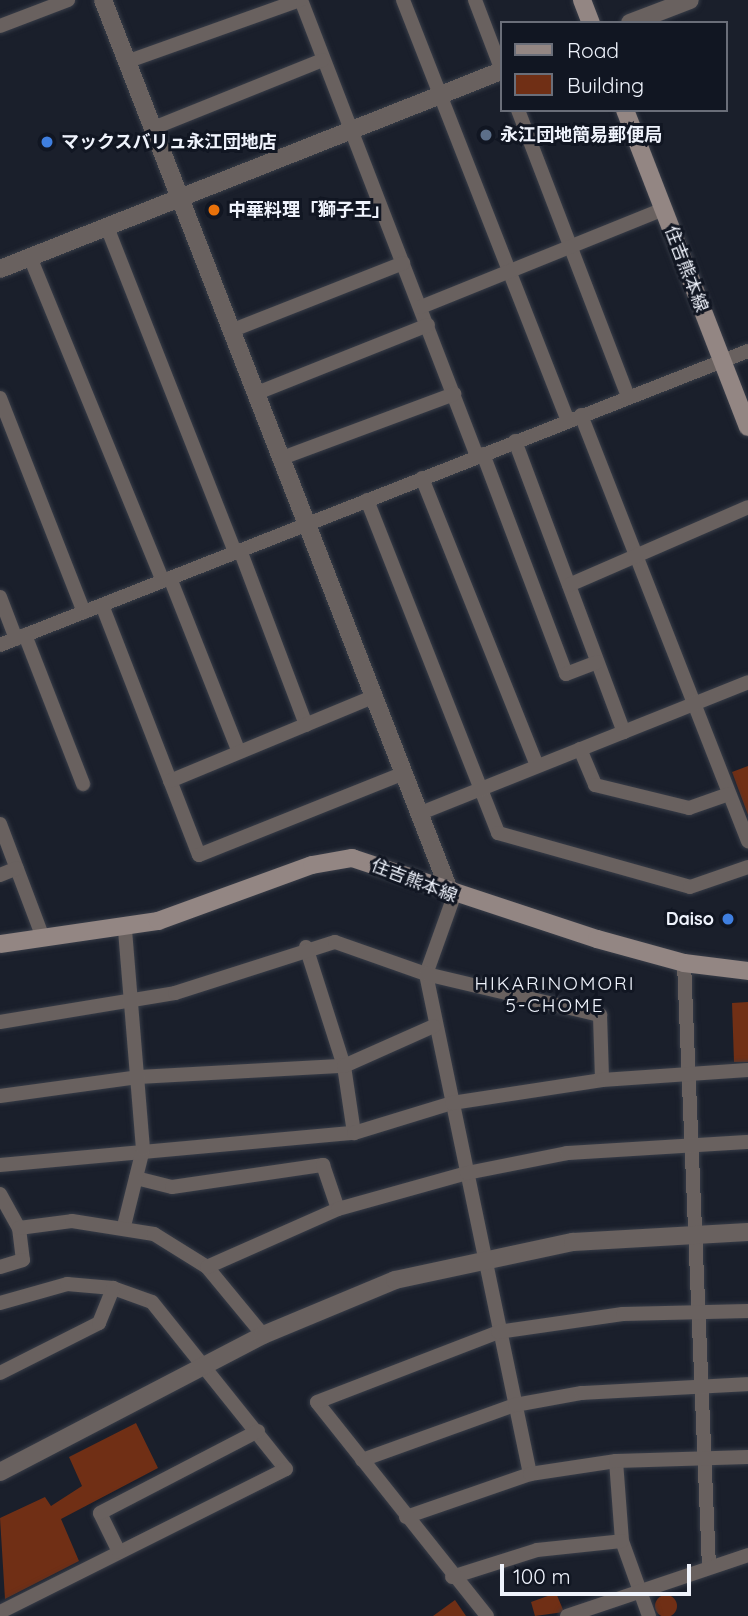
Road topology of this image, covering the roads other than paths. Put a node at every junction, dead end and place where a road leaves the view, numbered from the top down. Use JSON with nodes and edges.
{"nodes":[{"id":1,"x":68,"y":0,"type":"edge"},
{"id":2,"x":103,"y":0,"type":"edge"},
{"id":3,"x":300,"y":0,"type":"edge"},
{"id":4,"x":403,"y":0,"type":"edge"},
{"id":5,"x":475,"y":0,"type":"edge"},
{"id":6,"x":582,"y":0,"type":"edge"},
{"id":7,"x":690,"y":0,"type":"edge"},
{"id":8,"x":590,"y":21,"type":"edge"},
{"id":9,"x":635,"y":21,"type":"edge"},
{"id":10,"x":0,"y":26,"type":"edge"},
{"id":11,"x":323,"y":60,"type":"junction"},
{"id":12,"x":126,"y":62,"type":"junction"},
{"id":13,"x":500,"y":66,"type":"edge"},
{"id":14,"x":500,"y":69,"type":"edge"},
{"id":15,"x":440,"y":94,"type":"junction"},
{"id":16,"x":519,"y":112,"type":"edge"},
{"id":17,"x":626,"y":112,"type":"edge"},
{"id":18,"x":151,"y":129,"type":"junction"},
{"id":19,"x":350,"y":130,"type":"junction"},
{"id":20,"x":182,"y":197,"type":"junction"},
{"id":21,"x":663,"y":209,"type":"junction"},
{"id":22,"x":107,"y":227,"type":"junction"},
{"id":23,"x":572,"y":247,"type":"junction"},
{"id":24,"x":30,"y":257,"type":"junction"},
{"id":25,"x":403,"y":263,"type":"junction"},
{"id":26,"x":0,"y":269,"type":"edge"},
{"id":27,"x":509,"y":272,"type":"junction"},
{"id":28,"x":421,"y":307,"type":"junction"},
{"id":29,"x":428,"y":325,"type":"junction"},
{"id":30,"x":233,"y":330,"type":"junction"},
{"id":31,"x":748,"y":351,"type":"edge"},
{"id":32,"x":723,"y":361,"type":"junction"},
{"id":33,"x":257,"y":393,"type":"junction"},
{"id":34,"x":454,"y":394,"type":"junction"},
{"id":35,"x":628,"y":397,"type":"junction"},
{"id":36,"x":0,"y":398,"type":"edge"},
{"id":37,"x":575,"y":418,"type":"junction"},
{"id":38,"x":748,"y":427,"type":"edge"},
{"id":39,"x":515,"y":441,"type":"junction"},
{"id":40,"x":480,"y":455,"type":"junction"},
{"id":41,"x":282,"y":458,"type":"junction"},
{"id":42,"x":422,"y":478,"type":"junction"},
{"id":43,"x":367,"y":500,"type":"junction"},
{"id":44,"x":748,"y":507,"type":"edge"},
{"id":45,"x":307,"y":523,"type":"junction"},
{"id":46,"x":237,"y":551,"type":"junction"},
{"id":47,"x":635,"y":554,"type":"junction"},
{"id":48,"x":166,"y":579,"type":"junction"},
{"id":49,"x":569,"y":585,"type":"junction"},
{"id":50,"x":0,"y":597,"type":"edge"},
{"id":51,"x":102,"y":605,"type":"junction"},
{"id":52,"x":84,"y":612,"type":"junction"},
{"id":53,"x":20,"y":637,"type":"junction"},
{"id":54,"x":0,"y":645,"type":"edge"},
{"id":55,"x":597,"y":662,"type":"junction"},
{"id":56,"x":748,"y":682,"type":"edge"},
{"id":57,"x":375,"y":696,"type":"junction"},
{"id":58,"x":695,"y":704,"type":"junction"},
{"id":59,"x":306,"y":725,"type":"junction"},
{"id":60,"x":624,"y":732,"type":"junction"},
{"id":61,"x":580,"y":749,"type":"junction"},
{"id":62,"x":239,"y":752,"type":"junction"},
{"id":63,"x":537,"y":766,"type":"junction"},
{"id":64,"x":404,"y":773,"type":"junction"},
{"id":65,"x":170,"y":781,"type":"junction"},
{"id":66,"x":83,"y":784,"type":"dead end"},
{"id":67,"x":480,"y":789,"type":"junction"},
{"id":68,"x":729,"y":794,"type":"junction"},
{"id":69,"x":421,"y":813,"type":"junction"},
{"id":70,"x":0,"y":824,"type":"edge"},
{"id":71,"x":748,"y":842,"type":"edge"},
{"id":72,"x":748,"y":867,"type":"edge"},
{"id":73,"x":17,"y":869,"type":"junction"},
{"id":74,"x":0,"y":875,"type":"edge"},
{"id":75,"x":453,"y":896,"type":"junction"},
{"id":76,"x":125,"y":928,"type":"junction"},
{"id":77,"x":43,"y":938,"type":"junction"},
{"id":78,"x":0,"y":943,"type":"edge"},
{"id":79,"x":306,"y":947,"type":"junction"},
{"id":80,"x":684,"y":963,"type":"junction"},
{"id":81,"x":748,"y":971,"type":"edge"},
{"id":82,"x":426,"y":974,"type":"junction"},
{"id":83,"x":127,"y":1002,"type":"junction"},
{"id":84,"x":0,"y":1022,"type":"edge"},
{"id":85,"x":434,"y":1026,"type":"junction"},
{"id":86,"x":344,"y":1066,"type":"junction"},
{"id":87,"x":748,"y":1070,"type":"edge"},
{"id":88,"x":687,"y":1073,"type":"junction"},
{"id":89,"x":138,"y":1077,"type":"junction"},
{"id":90,"x":602,"y":1080,"type":"junction"},
{"id":91,"x":0,"y":1096,"type":"edge"},
{"id":92,"x":452,"y":1103,"type":"junction"},
{"id":93,"x":354,"y":1133,"type":"junction"},
{"id":94,"x":748,"y":1142,"type":"edge"},
{"id":95,"x":690,"y":1143,"type":"junction"},
{"id":96,"x":143,"y":1149,"type":"junction"},
{"id":97,"x":0,"y":1165,"type":"edge"},
{"id":98,"x":467,"y":1173,"type":"junction"},
{"id":99,"x":136,"y":1178,"type":"junction"},
{"id":100,"x":0,"y":1194,"type":"edge"},
{"id":101,"x":338,"y":1209,"type":"junction"},
{"id":102,"x":124,"y":1226,"type":"junction"},
{"id":103,"x":19,"y":1228,"type":"junction"},
{"id":104,"x":748,"y":1232,"type":"edge"},
{"id":105,"x":697,"y":1235,"type":"junction"},
{"id":106,"x":483,"y":1256,"type":"junction"},
{"id":107,"x":0,"y":1267,"type":"edge"},
{"id":108,"x":207,"y":1267,"type":"junction"},
{"id":109,"x":113,"y":1288,"type":"junction"},
{"id":110,"x":0,"y":1303,"type":"edge"},
{"id":111,"x":748,"y":1311,"type":"edge"},
{"id":112,"x":698,"y":1312,"type":"junction"},
{"id":113,"x":498,"y":1332,"type":"junction"},
{"id":114,"x":263,"y":1335,"type":"junction"},
{"id":115,"x":207,"y":1365,"type":"junction"},
{"id":116,"x":0,"y":1373,"type":"edge"},
{"id":117,"x":748,"y":1384,"type":"edge"},
{"id":118,"x":704,"y":1386,"type":"junction"},
{"id":119,"x":514,"y":1405,"type":"junction"},
{"id":120,"x":258,"y":1431,"type":"junction"},
{"id":121,"x":748,"y":1457,"type":"edge"},
{"id":122,"x":705,"y":1459,"type":"junction"},
{"id":123,"x":362,"y":1460,"type":"junction"},
{"id":124,"x":616,"y":1461,"type":"junction"},
{"id":125,"x":0,"y":1472,"type":"edge"},
{"id":126,"x":530,"y":1474,"type":"junction"},
{"id":127,"x":406,"y":1517,"type":"junction"},
{"id":128,"x":622,"y":1541,"type":"junction"},
{"id":129,"x":119,"y":1552,"type":"junction"},
{"id":130,"x":748,"y":1555,"type":"edge"},
{"id":131,"x":709,"y":1566,"type":"junction"},
{"id":132,"x":452,"y":1577,"type":"junction"},
{"id":133,"x":640,"y":1590,"type":"junction"},
{"id":134,"x":0,"y":1612,"type":"edge"},
{"id":135,"x":487,"y":1616,"type":"edge"},
{"id":136,"x":567,"y":1616,"type":"edge"},
{"id":137,"x":649,"y":1616,"type":"edge"}],
"edges":[{"from":1,"to":10,"type":"street"},
{"from":2,"to":12,"type":"street"},
{"from":3,"to":11,"type":"street"},
{"from":3,"to":12,"type":"street"},
{"from":4,"to":15,"type":"street"},
{"from":5,"to":13,"type":"street"},
{"from":6,"to":8,"type":"main road"},
{"from":7,"to":9,"type":"street"},
{"from":11,"to":18,"type":"street"},
{"from":11,"to":19,"type":"street"},
{"from":12,"to":18,"type":"street"},
{"from":14,"to":15,"type":"street"},
{"from":15,"to":19,"type":"street"},
{"from":15,"to":27,"type":"street"},
{"from":16,"to":23,"type":"street"},
{"from":17,"to":21,"type":"main road","name":"住吉熊本線"},
{"from":18,"to":20,"type":"street"},
{"from":19,"to":20,"type":"street"},
{"from":19,"to":25,"type":"street"},
{"from":20,"to":22,"type":"street"},
{"from":20,"to":30,"type":"street"},
{"from":21,"to":23,"type":"street"},
{"from":21,"to":32,"type":"main road","name":"住吉熊本線"},
{"from":22,"to":24,"type":"street"},
{"from":22,"to":46,"type":"street"},
{"from":23,"to":27,"type":"street"},
{"from":23,"to":35,"type":"street"},
{"from":24,"to":26,"type":"street"},
{"from":24,"to":48,"type":"street"},
{"from":25,"to":28,"type":"street"},
{"from":25,"to":30,"type":"street"},
{"from":27,"to":28,"type":"street"},
{"from":27,"to":37,"type":"street"},
{"from":28,"to":29,"type":"street"},
{"from":29,"to":33,"type":"street"},
{"from":29,"to":34,"type":"street"},
{"from":30,"to":33,"type":"street"},
{"from":31,"to":32,"type":"street"},
{"from":32,"to":35,"type":"street"},
{"from":32,"to":38,"type":"main road","name":"住吉熊本線"},
{"from":33,"to":41,"type":"street"},
{"from":34,"to":40,"type":"street"},
{"from":34,"to":41,"type":"street"},
{"from":35,"to":37,"type":"street"},
{"from":36,"to":52,"type":"street"},
{"from":37,"to":39,"type":"street"},
{"from":37,"to":47,"type":"street"},
{"from":39,"to":40,"type":"street"},
{"from":39,"to":49,"type":"street"},
{"from":40,"to":42,"type":"street"},
{"from":40,"to":55,"type":"street"},
{"from":41,"to":45,"type":"street"},
{"from":42,"to":43,"type":"street"},
{"from":42,"to":63,"type":"street"},
{"from":43,"to":45,"type":"street"},
{"from":43,"to":67,"type":"street"},
{"from":44,"to":47,"type":"street"},
{"from":45,"to":46,"type":"street"},
{"from":45,"to":57,"type":"street"},
{"from":46,"to":48,"type":"street"},
{"from":46,"to":59,"type":"street"},
{"from":47,"to":49,"type":"street"},
{"from":47,"to":58,"type":"street"},
{"from":48,"to":51,"type":"street"},
{"from":48,"to":62,"type":"street"},
{"from":49,"to":55,"type":"street"},
{"from":50,"to":53,"type":"street"},
{"from":51,"to":52,"type":"street"},
{"from":51,"to":65,"type":"street"},
{"from":52,"to":53,"type":"street"},
{"from":53,"to":54,"type":"street"},
{"from":53,"to":66,"type":"street"},
{"from":55,"to":60,"type":"street"},
{"from":56,"to":58,"type":"street"},
{"from":57,"to":59,"type":"street"},
{"from":57,"to":64,"type":"street"},
{"from":58,"to":60,"type":"street"},
{"from":58,"to":68,"type":"street"},
{"from":59,"to":62,"type":"street"},
{"from":60,"to":61,"type":"street"},
{"from":61,"to":63,"type":"street"},
{"from":61,"to":68,"type":"street"},
{"from":62,"to":65,"type":"street"},
{"from":63,"to":67,"type":"street"},
{"from":64,"to":65,"type":"street"},
{"from":64,"to":69,"type":"street"},
{"from":67,"to":69,"type":"street"},
{"from":67,"to":72,"type":"street"},
{"from":68,"to":71,"type":"street"},
{"from":69,"to":75,"type":"street"},
{"from":70,"to":73,"type":"street"},
{"from":73,"to":74,"type":"street"},
{"from":73,"to":77,"type":"street"},
{"from":75,"to":76,"type":"main road","name":"住吉熊本線"},
{"from":75,"to":80,"type":"main road","name":"住吉熊本線"},
{"from":75,"to":82,"type":"street"},
{"from":76,"to":77,"type":"main road","name":"住吉熊本線"},
{"from":76,"to":83,"type":"street"},
{"from":77,"to":78,"type":"main road","name":"住吉熊本線"},
{"from":79,"to":82,"type":"street"},
{"from":79,"to":83,"type":"street"},
{"from":79,"to":86,"type":"street"},
{"from":80,"to":81,"type":"main road","name":"住吉熊本線"},
{"from":80,"to":88,"type":"street"},
{"from":82,"to":85,"type":"street"},
{"from":82,"to":90,"type":"street"},
{"from":83,"to":84,"type":"street"},
{"from":83,"to":89,"type":"street"},
{"from":85,"to":86,"type":"street"},
{"from":85,"to":92,"type":"street"},
{"from":86,"to":89,"type":"street"},
{"from":86,"to":93,"type":"street"},
{"from":87,"to":88,"type":"street"},
{"from":88,"to":90,"type":"street"},
{"from":88,"to":95,"type":"street"},
{"from":89,"to":91,"type":"street"},
{"from":89,"to":96,"type":"street"},
{"from":90,"to":92,"type":"street"},
{"from":92,"to":93,"type":"street"},
{"from":92,"to":98,"type":"street"},
{"from":93,"to":96,"type":"street"},
{"from":94,"to":95,"type":"street"},
{"from":95,"to":98,"type":"street"},
{"from":95,"to":105,"type":"street"},
{"from":96,"to":97,"type":"street"},
{"from":96,"to":99,"type":"street"},
{"from":98,"to":101,"type":"street"},
{"from":98,"to":106,"type":"street"},
{"from":99,"to":101,"type":"street"},
{"from":99,"to":102,"type":"street"},
{"from":100,"to":103,"type":"street"},
{"from":101,"to":108,"type":"street"},
{"from":102,"to":103,"type":"street"},
{"from":102,"to":108,"type":"street"},
{"from":103,"to":107,"type":"street"},
{"from":104,"to":105,"type":"street"},
{"from":105,"to":106,"type":"street"},
{"from":105,"to":112,"type":"street"},
{"from":106,"to":113,"type":"street"},
{"from":106,"to":114,"type":"street"},
{"from":108,"to":114,"type":"street"},
{"from":109,"to":110,"type":"street"},
{"from":109,"to":115,"type":"street"},
{"from":109,"to":116,"type":"street"},
{"from":111,"to":112,"type":"street"},
{"from":112,"to":113,"type":"street"},
{"from":112,"to":118,"type":"street"},
{"from":113,"to":119,"type":"street"},
{"from":113,"to":123,"type":"street"},
{"from":114,"to":115,"type":"street"},
{"from":115,"to":120,"type":"street"},
{"from":115,"to":125,"type":"street"},
{"from":117,"to":118,"type":"street"},
{"from":118,"to":119,"type":"street"},
{"from":118,"to":122,"type":"street"},
{"from":119,"to":123,"type":"street"},
{"from":119,"to":126,"type":"street"},
{"from":120,"to":129,"type":"street"},
{"from":120,"to":129,"type":"street"},
{"from":121,"to":122,"type":"street"},
{"from":122,"to":124,"type":"street"},
{"from":122,"to":131,"type":"street"},
{"from":123,"to":127,"type":"street"},
{"from":124,"to":126,"type":"street"},
{"from":124,"to":128,"type":"street"},
{"from":126,"to":127,"type":"street"},
{"from":127,"to":132,"type":"street"},
{"from":128,"to":132,"type":"street"},
{"from":128,"to":133,"type":"street"},
{"from":129,"to":134,"type":"street"},
{"from":130,"to":131,"type":"street"},
{"from":131,"to":133,"type":"street"},
{"from":132,"to":135,"type":"street"},
{"from":133,"to":136,"type":"street"},
{"from":133,"to":137,"type":"street"}]}
